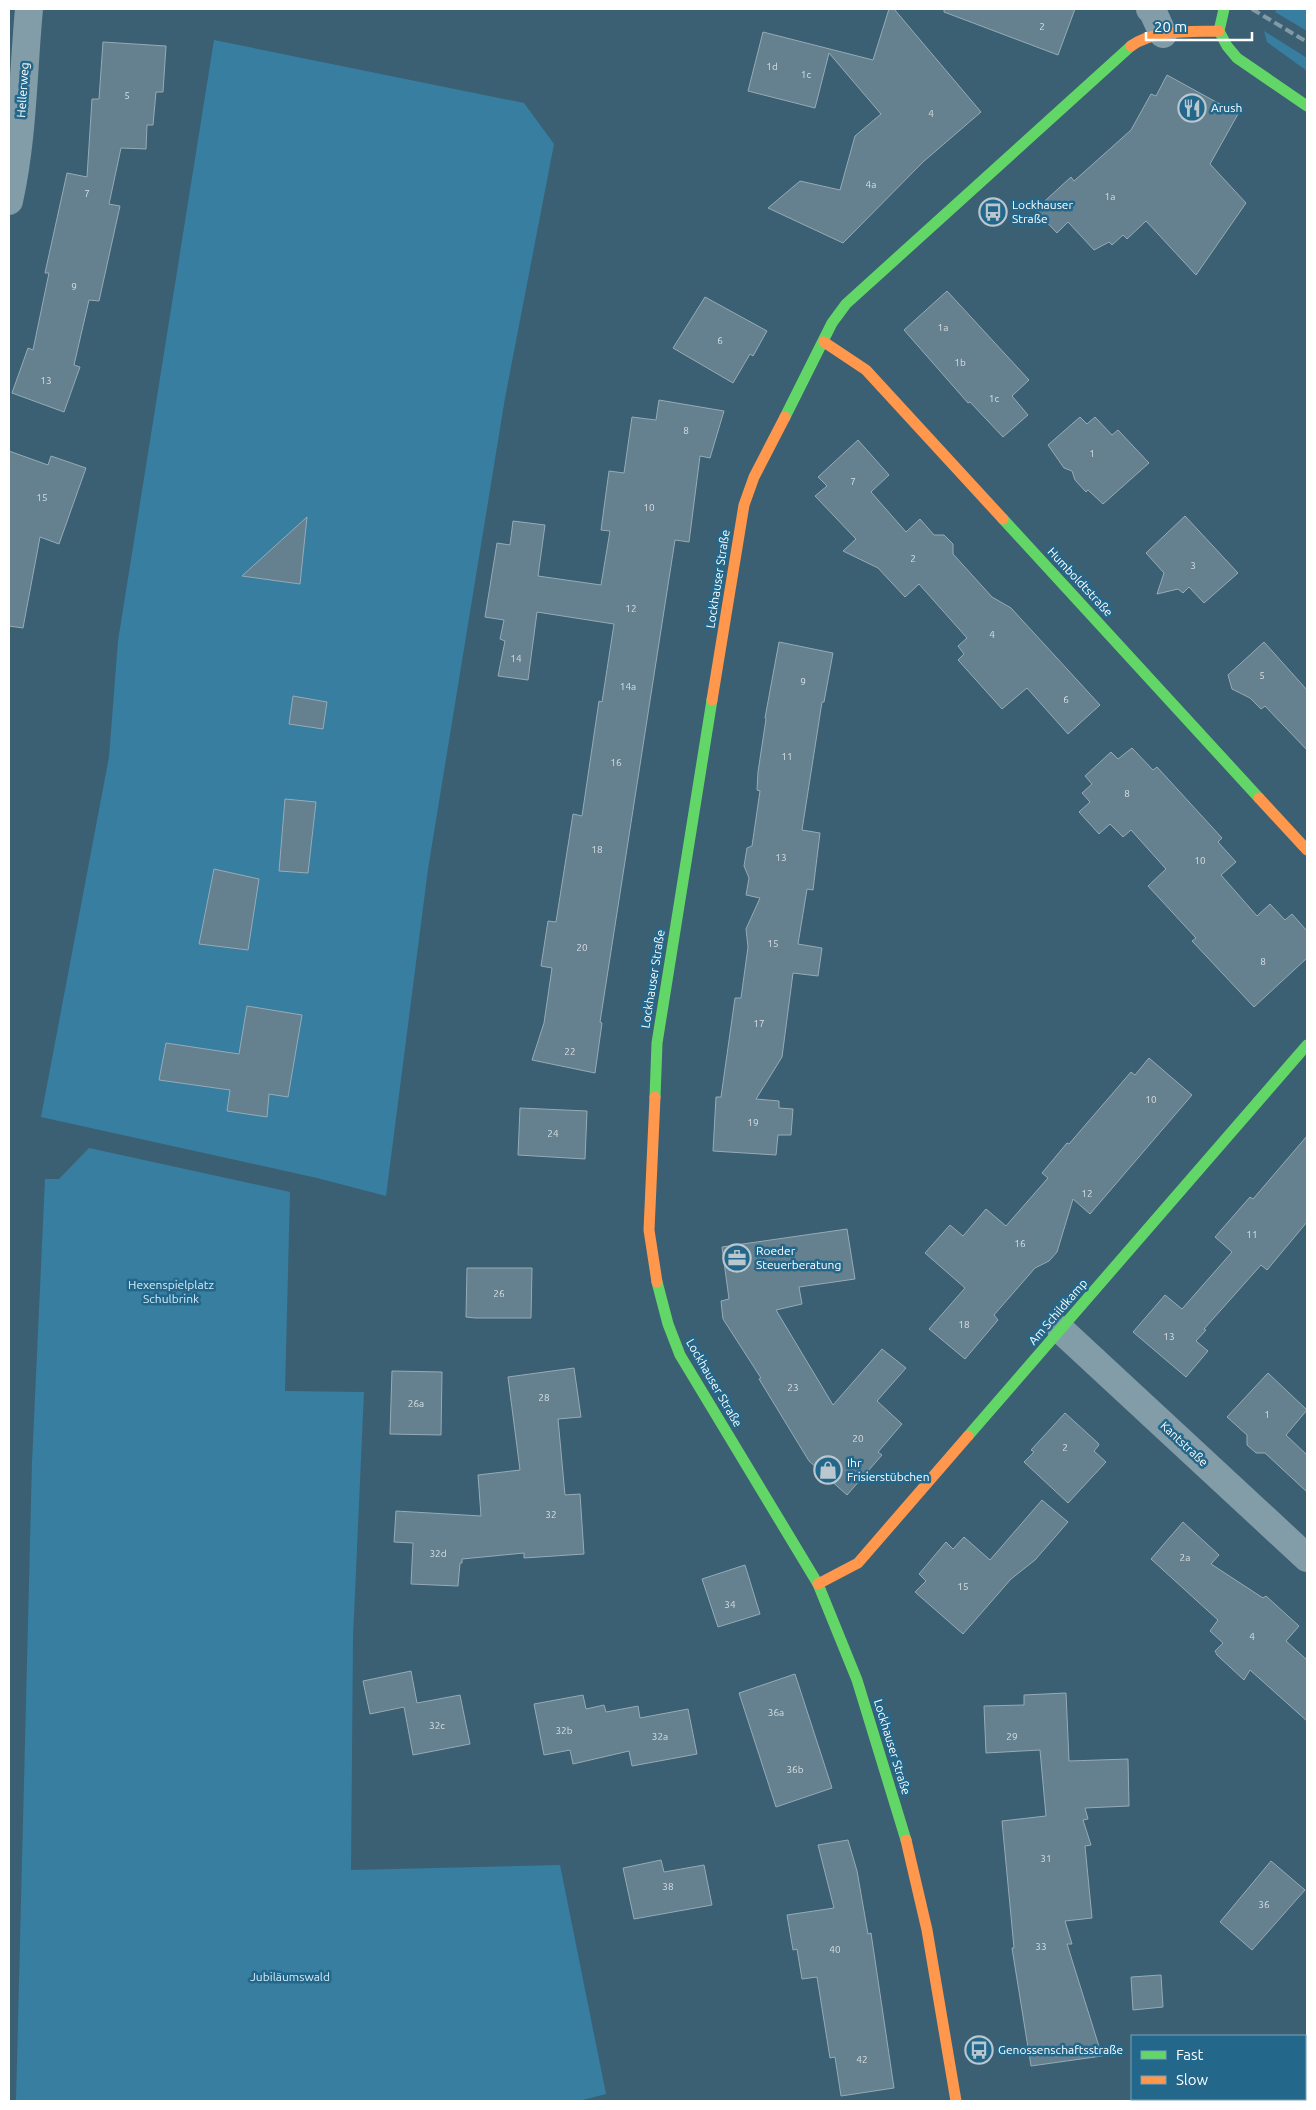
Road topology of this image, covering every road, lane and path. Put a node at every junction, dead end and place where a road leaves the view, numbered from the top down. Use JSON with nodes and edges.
{"nodes":[{"id":1,"x":29,"y":9,"type":"edge"},
{"id":2,"x":1150,"y":9,"type":"edge"},
{"id":3,"x":1224,"y":9,"type":"edge"},
{"id":4,"x":1219,"y":31,"type":"junction"},
{"id":5,"x":1164,"y":34,"type":"junction"},
{"id":6,"x":1307,"y":106,"type":"edge"},
{"id":7,"x":9,"y":201,"type":"edge"},
{"id":8,"x":824,"y":342,"type":"junction"},
{"id":9,"x":1307,"y":850,"type":"edge"},
{"id":10,"x":1307,"y":1045,"type":"edge"},
{"id":11,"x":1061,"y":1330,"type":"junction"},
{"id":12,"x":1307,"y":1558,"type":"edge"},
{"id":13,"x":818,"y":1584,"type":"junction"},
{"id":14,"x":956,"y":2101,"type":"edge"}],
"edges":[{"from":1,"to":7,"type":"street","name":"Hellerweg"},
{"from":2,"to":5,"type":"street"},
{"from":3,"to":4,"type":"street"},
{"from":4,"to":5,"type":"street","name":"Lockhauser Straße"},
{"from":4,"to":6,"type":"street"},
{"from":5,"to":8,"type":"street","name":"Lockhauser Straße"},
{"from":8,"to":9,"type":"street","name":"Humboldtstraße"},
{"from":8,"to":13,"type":"street","name":"Lockhauser Straße"},
{"from":10,"to":11,"type":"street","name":"Am Schildkamp"},
{"from":11,"to":12,"type":"street","name":"Kantstraße"},
{"from":11,"to":13,"type":"street","name":"Am Schildkamp"},
{"from":13,"to":14,"type":"street","name":"Lockhauser Straße"}]}
